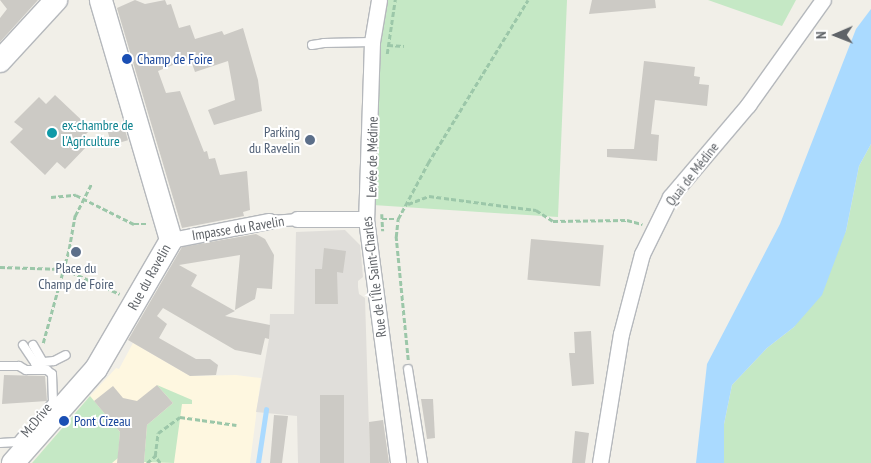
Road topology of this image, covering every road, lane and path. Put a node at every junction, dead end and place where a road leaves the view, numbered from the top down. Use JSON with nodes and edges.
{"nodes":[{"id":1,"x":56,"y":0,"type":"edge"},
{"id":2,"x":379,"y":0,"type":"edge"},
{"id":3,"x":395,"y":0,"type":"edge"},
{"id":4,"x":528,"y":0,"type":"edge"},
{"id":5,"x":823,"y":0,"type":"edge"},
{"id":6,"x":100,"y":1,"type":"edge"},
{"id":7,"x":372,"y":42,"type":"junction"},
{"id":8,"x":312,"y":45,"type":"dead end"},
{"id":9,"x":388,"y":45,"type":"junction"},
{"id":10,"x":404,"y":46,"type":"dead end"},
{"id":11,"x":0,"y":61,"type":"edge"},
{"id":12,"x":386,"y":63,"type":"dead end"},
{"id":13,"x":92,"y":183,"type":"dead end"},
{"id":14,"x":50,"y":197,"type":"dead end"},
{"id":15,"x":84,"y":199,"type":"junction"},
{"id":16,"x":407,"y":204,"type":"junction"},
{"id":17,"x":381,"y":207,"type":"dead end"},
{"id":18,"x":297,"y":219,"type":"joint"},
{"id":19,"x":366,"y":219,"type":"junction"},
{"id":20,"x":382,"y":219,"type":"junction"},
{"id":21,"x":398,"y":219,"type":"junction"},
{"id":22,"x":269,"y":221,"type":"joint"},
{"id":23,"x":655,"y":227,"type":"junction"},
{"id":24,"x":168,"y":231,"type":"junction"},
{"id":25,"x":384,"y":238,"type":"dead end"},
{"id":26,"x":0,"y":267,"type":"edge"},
{"id":27,"x":64,"y":269,"type":"junction"},
{"id":28,"x":128,"y":298,"type":"dead end"},
{"id":29,"x":23,"y":345,"type":"dead end"},
{"id":30,"x":33,"y":345,"type":"dead end"},
{"id":31,"x":43,"y":345,"type":"dead end"},
{"id":32,"x":66,"y":355,"type":"dead end"},
{"id":33,"x":43,"y":362,"type":"junction"},
{"id":34,"x":0,"y":366,"type":"edge"},
{"id":35,"x":408,"y":369,"type":"joint"},
{"id":36,"x":41,"y":415,"type":"dead end"},
{"id":37,"x":236,"y":425,"type":"dead end"},
{"id":38,"x":29,"y":429,"type":"dead end"},
{"id":39,"x":0,"y":443,"type":"edge"},
{"id":40,"x":155,"y":456,"type":"junction"},
{"id":41,"x":13,"y":463,"type":"edge"},
{"id":42,"x":147,"y":463,"type":"edge"},
{"id":43,"x":160,"y":463,"type":"edge"},
{"id":44,"x":398,"y":463,"type":"edge"},
{"id":45,"x":423,"y":463,"type":"edge"},
{"id":46,"x":600,"y":463,"type":"edge"}],
"edges":[{"from":1,"to":11,"type":"main road"},
{"from":2,"to":7,"type":"street","name":"Rue de l'Île Saint-Charles"},
{"from":3,"to":9,"type":"path"},
{"from":4,"to":16,"type":"path"},
{"from":5,"to":23,"type":"street","name":"Quai de Médine"},
{"from":6,"to":24,"type":"main road","name":"Rue du Ravelin"},
{"from":7,"to":8,"type":"lane"},
{"from":7,"to":9,"type":"path"},
{"from":7,"to":19,"type":"street","name":"Rue de l'Île Saint-Charles"},
{"from":9,"to":10,"type":"path"},
{"from":9,"to":12,"type":"path"},
{"from":13,"to":15,"type":"path"},
{"from":14,"to":15,"type":"path"},
{"from":15,"to":24,"type":"path"},
{"from":15,"to":27,"type":"path"},
{"from":16,"to":21,"type":"path"},
{"from":16,"to":23,"type":"path"},
{"from":17,"to":20,"type":"path","name":"Levée de Médine"},
{"from":18,"to":19,"type":"street","name":"Impasse du Ravelin"},
{"from":18,"to":22,"type":"street","name":"Impasse du Ravelin"},
{"from":19,"to":44,"type":"street","name":"Rue de l'Île Saint-Charles"},
{"from":20,"to":21,"type":"path"},
{"from":20,"to":25,"type":"path","name":"Levée de Médine"},
{"from":21,"to":35,"type":"path"},
{"from":22,"to":24,"type":"street","name":"Impasse du Ravelin"},
{"from":23,"to":46,"type":"street","name":"Quai de Médine"},
{"from":24,"to":41,"type":"main road","name":"Rue du Ravelin"},
{"from":26,"to":27,"type":"path"},
{"from":27,"to":28,"type":"path"},
{"from":27,"to":31,"type":"path"},
{"from":29,"to":33,"type":"lane"},
{"from":30,"to":33,"type":"lane"},
{"from":32,"to":33,"type":"lane"},
{"from":34,"to":36,"type":"lane","name":"McDrive"},
{"from":35,"to":45,"type":"lane"},
{"from":37,"to":40,"type":"path"},
{"from":38,"to":39,"type":"lane","name":"McDrive"},
{"from":40,"to":42,"type":"path"},
{"from":40,"to":43,"type":"path"}]}
